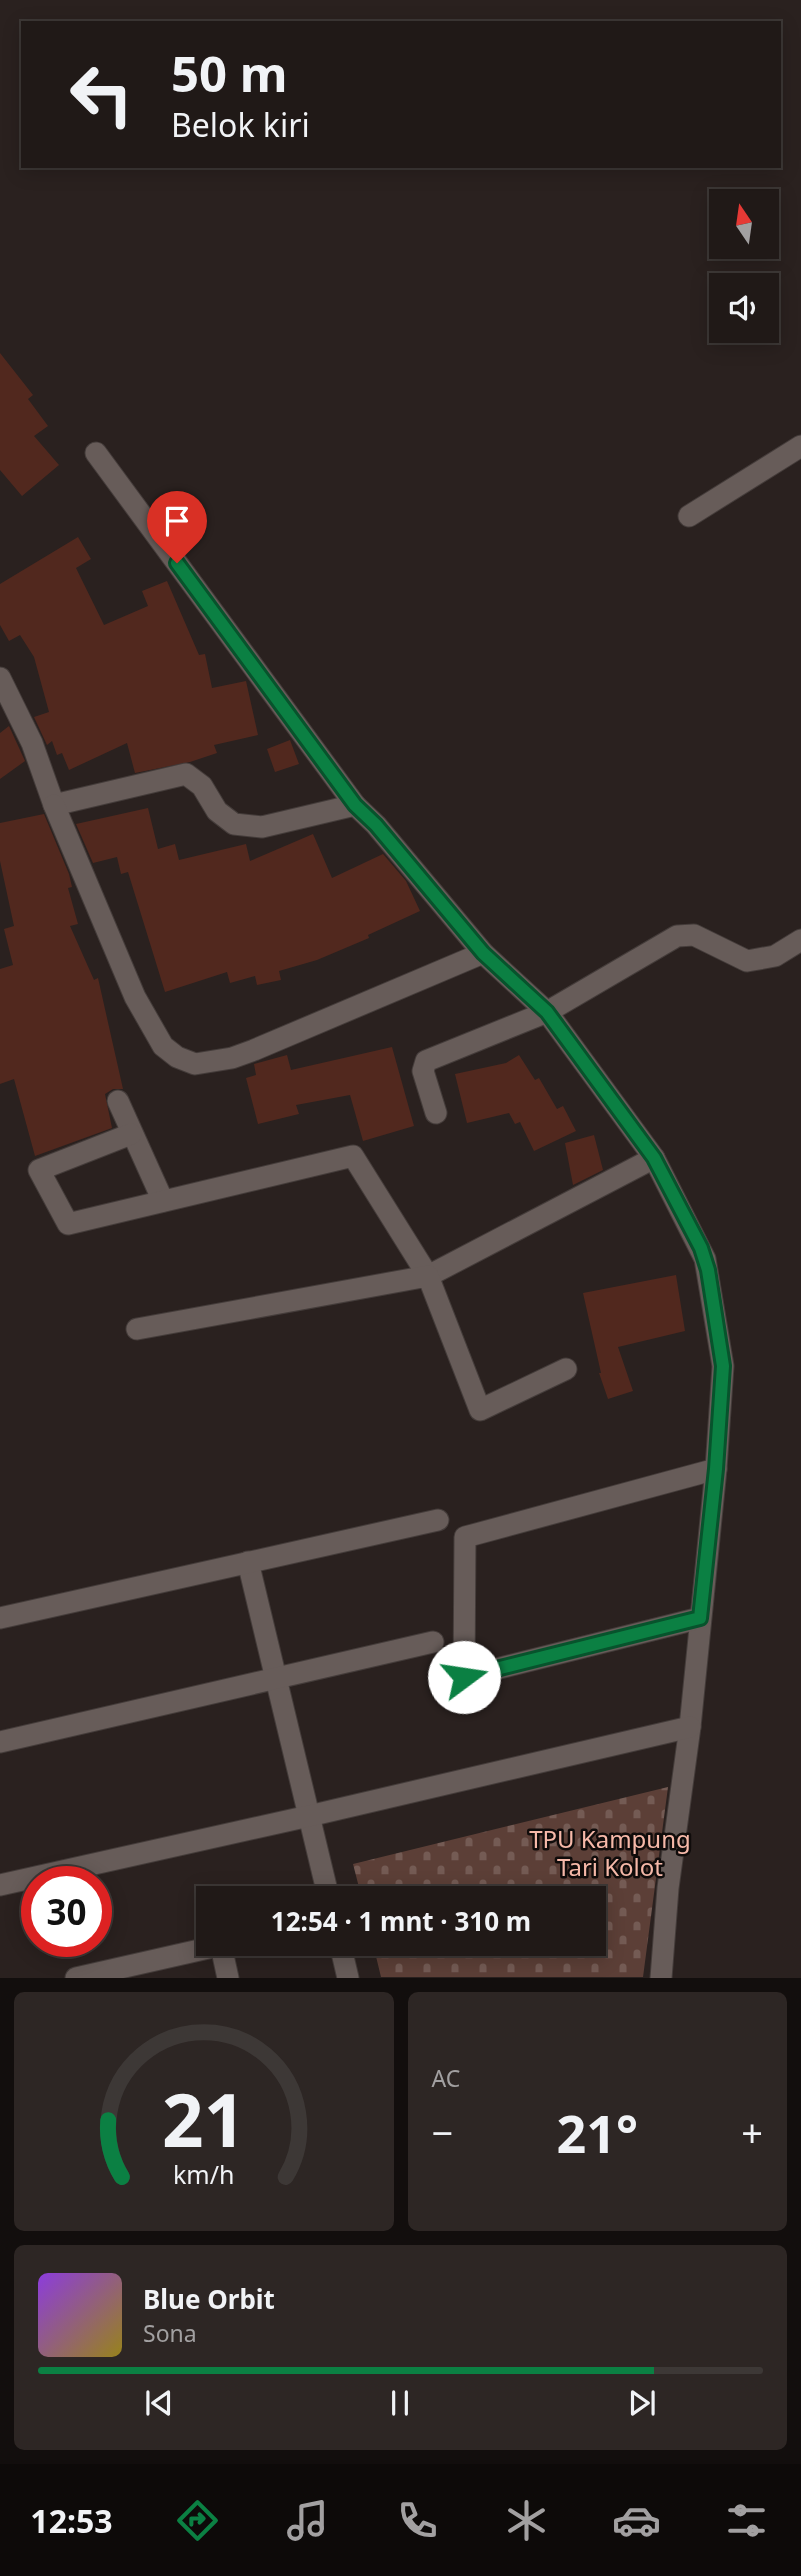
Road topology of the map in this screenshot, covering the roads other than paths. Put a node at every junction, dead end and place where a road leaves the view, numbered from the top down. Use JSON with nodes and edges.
{"nodes":[{"id":1,"x":801,"y":446,"type":"edge"},
{"id":2,"x":96,"y":453,"type":"dead end"},
{"id":3,"x":689,"y":516,"type":"dead end"},
{"id":4,"x":0,"y":678,"type":"edge"},
{"id":5,"x":54,"y":805,"type":"junction"},
{"id":6,"x":355,"y":805,"type":"junction"},
{"id":7,"x":801,"y":940,"type":"edge"},
{"id":8,"x":483,"y":953,"type":"junction"},
{"id":9,"x":547,"y":1012,"type":"junction"},
{"id":10,"x":118,"y":1101,"type":"dead end"},
{"id":11,"x":436,"y":1112,"type":"dead end"},
{"id":12,"x":131,"y":1134,"type":"junction"},
{"id":13,"x":654,"y":1158,"type":"junction"},
{"id":14,"x":163,"y":1201,"type":"junction"},
{"id":15,"x":428,"y":1276,"type":"junction"},
{"id":16,"x":137,"y":1329,"type":"dead end"},
{"id":17,"x":566,"y":1369,"type":"dead end"},
{"id":18,"x":716,"y":1469,"type":"junction"},
{"id":19,"x":438,"y":1520,"type":"dead end"},
{"id":20,"x":248,"y":1562,"type":"junction"},
{"id":21,"x":0,"y":1618,"type":"edge"},
{"id":22,"x":700,"y":1618,"type":"junction"},
{"id":23,"x":433,"y":1642,"type":"dead end"},
{"id":24,"x":276,"y":1680,"type":"junction"},
{"id":25,"x":690,"y":1727,"type":"junction"},
{"id":26,"x":0,"y":1742,"type":"edge"},
{"id":27,"x":309,"y":1816,"type":"junction"},
{"id":28,"x":0,"y":1885,"type":"edge"},
{"id":29,"x":326,"y":1886,"type":"edge"},
{"id":30,"x":196,"y":1952,"type":"edge"},
{"id":31,"x":225,"y":1956,"type":"edge"},
{"id":32,"x":343,"y":1956,"type":"edge"},
{"id":33,"x":103,"y":1974,"type":"edge"},
{"id":34,"x":76,"y":1978,"type":"edge"},
{"id":35,"x":228,"y":1978,"type":"edge"},
{"id":36,"x":348,"y":1978,"type":"edge"},
{"id":37,"x":661,"y":1978,"type":"edge"}],
"edges":[{"from":1,"to":3,"type":"street"},
{"from":2,"to":6,"type":"street"},
{"from":4,"to":5,"type":"street"},
{"from":5,"to":6,"type":"street"},
{"from":5,"to":8,"type":"street"},
{"from":6,"to":8,"type":"street"},
{"from":7,"to":9,"type":"street"},
{"from":8,"to":9,"type":"street"},
{"from":9,"to":11,"type":"street"},
{"from":9,"to":13,"type":"street"},
{"from":10,"to":12,"type":"street"},
{"from":12,"to":14,"type":"street"},
{"from":12,"to":14,"type":"street"},
{"from":13,"to":15,"type":"street"},
{"from":13,"to":18,"type":"street"},
{"from":14,"to":15,"type":"street"},
{"from":15,"to":16,"type":"street"},
{"from":15,"to":17,"type":"street"},
{"from":18,"to":22,"type":"street"},
{"from":18,"to":22,"type":"street"},
{"from":19,"to":20,"type":"street"},
{"from":20,"to":21,"type":"street"},
{"from":20,"to":24,"type":"street"},
{"from":22,"to":25,"type":"street"},
{"from":23,"to":24,"type":"street"},
{"from":24,"to":26,"type":"street"},
{"from":24,"to":27,"type":"street"},
{"from":25,"to":27,"type":"street"},
{"from":25,"to":37,"type":"street"},
{"from":27,"to":28,"type":"street"},
{"from":27,"to":29,"type":"street"},
{"from":30,"to":33,"type":"street"},
{"from":31,"to":35,"type":"street"},
{"from":32,"to":36,"type":"street"},
{"from":33,"to":34,"type":"street"}]}
